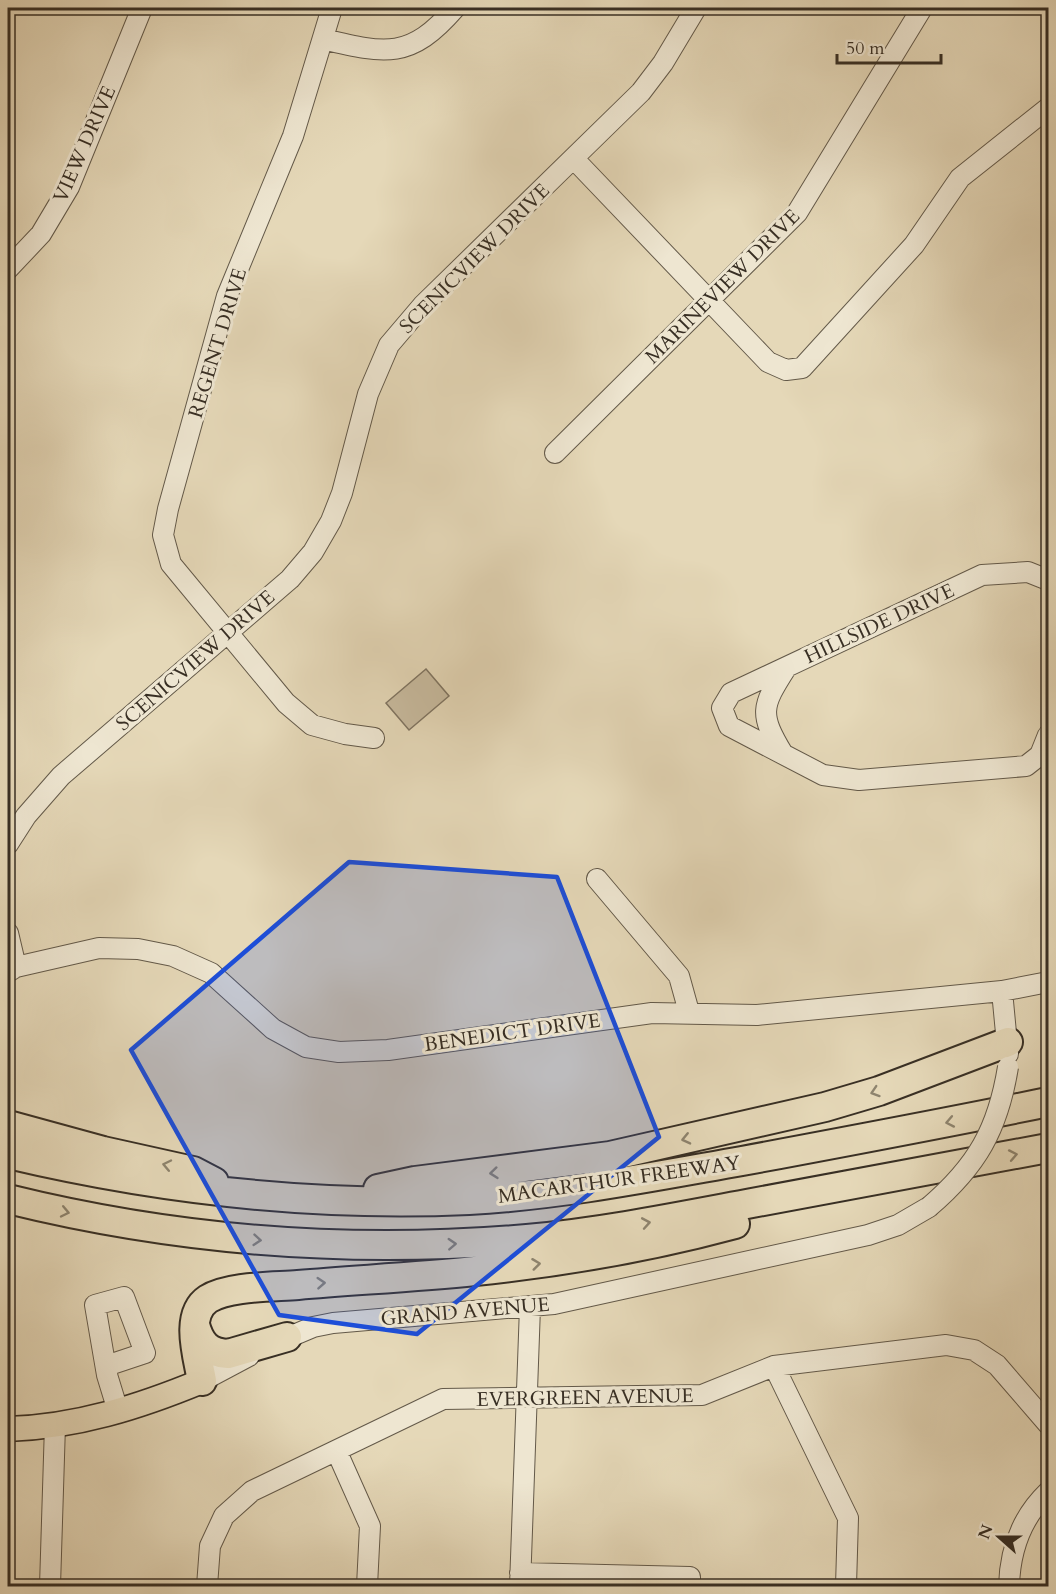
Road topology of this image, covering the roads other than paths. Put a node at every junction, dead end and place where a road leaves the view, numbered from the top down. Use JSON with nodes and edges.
{"nodes":[{"id":1,"x":142,"y":8,"type":"edge"},
{"id":2,"x":332,"y":8,"type":"edge"},
{"id":3,"x":455,"y":8,"type":"edge"},
{"id":4,"x":696,"y":8,"type":"edge"},
{"id":5,"x":921,"y":8,"type":"edge"},
{"id":6,"x":323,"y":39,"type":"junction"},
{"id":7,"x":1048,"y":108,"type":"edge"},
{"id":8,"x":574,"y":159,"type":"junction"},
{"id":9,"x":8,"y":269,"type":"edge"},
{"id":10,"x":710,"y":300,"type":"junction"},
{"id":11,"x":555,"y":453,"type":"dead end"},
{"id":12,"x":1048,"y":580,"type":"edge"},
{"id":13,"x":226,"y":634,"type":"junction"},
{"id":14,"x":786,"y":667,"type":"junction"},
{"id":15,"x":1048,"y":735,"type":"edge"},
{"id":16,"x":374,"y":738,"type":"dead end"},
{"id":17,"x":783,"y":754,"type":"junction"},
{"id":18,"x":8,"y":844,"type":"edge"},
{"id":19,"x":597,"y":879,"type":"dead end"},
{"id":20,"x":8,"y":933,"type":"edge"},
{"id":21,"x":12,"y":970,"type":"edge"},
{"id":22,"x":1048,"y":982,"type":"edge"},
{"id":23,"x":1002,"y":991,"type":"junction"},
{"id":24,"x":689,"y":1012,"type":"junction"},
{"id":25,"x":1008,"y":1055,"type":"junction"},
{"id":26,"x":1048,"y":1102,"type":"edge"},
{"id":27,"x":8,"y":1125,"type":"edge"},
{"id":28,"x":1048,"y":1148,"type":"edge"},
{"id":29,"x":8,"y":1154,"type":"edge"},
{"id":30,"x":937,"y":1169,"type":"junction"},
{"id":31,"x":240,"y":1195,"type":"junction"},
{"id":32,"x":8,"y":1199,"type":"edge"},
{"id":33,"x":323,"y":1200,"type":"junction"},
{"id":34,"x":530,"y":1306,"type":"junction"},
{"id":35,"x":195,"y":1323,"type":"junction"},
{"id":36,"x":287,"y":1337,"type":"junction"},
{"id":37,"x":106,"y":1366,"type":"dead end"},
{"id":38,"x":774,"y":1366,"type":"junction"},
{"id":39,"x":202,"y":1381,"type":"junction"},
{"id":40,"x":527,"y":1399,"type":"junction"},
{"id":41,"x":118,"y":1412,"type":"junction"},
{"id":42,"x":1048,"y":1424,"type":"edge"},
{"id":43,"x":55,"y":1425,"type":"junction"},
{"id":44,"x":8,"y":1429,"type":"edge"},
{"id":45,"x":337,"y":1452,"type":"junction"},
{"id":46,"x":1048,"y":1492,"type":"edge"},
{"id":47,"x":520,"y":1580,"type":"edge"},
{"id":48,"x":50,"y":1587,"type":"edge"},
{"id":49,"x":207,"y":1587,"type":"edge"},
{"id":50,"x":367,"y":1587,"type":"edge"},
{"id":51,"x":690,"y":1587,"type":"edge"},
{"id":52,"x":846,"y":1587,"type":"edge"},
{"id":53,"x":1009,"y":1587,"type":"edge"}],
"edges":[{"from":1,"to":9,"type":"street","name":"VIEW DRIVE"},
{"from":2,"to":6,"type":"street","name":"REGENT DRIVE"},
{"from":3,"to":6,"type":"street"},
{"from":4,"to":8,"type":"street","name":"SCENICVIEW DRIVE"},
{"from":5,"to":10,"type":"street","name":"MARINEVIEW DRIVE"},
{"from":6,"to":13,"type":"street","name":"REGENT DRIVE"},
{"from":7,"to":10,"type":"street"},
{"from":8,"to":10,"type":"street"},
{"from":8,"to":13,"type":"street","name":"SCENICVIEW DRIVE"},
{"from":10,"to":11,"type":"street","name":"MARINEVIEW DRIVE"},
{"from":12,"to":14,"type":"street","name":"HILLSIDE DRIVE"},
{"from":13,"to":16,"type":"street","name":"REGENT DRIVE"},
{"from":13,"to":18,"type":"street","name":"SCENICVIEW DRIVE"},
{"from":14,"to":17,"type":"street"},
{"from":14,"to":17,"type":"street","name":"HILLSIDE DRIVE"},
{"from":15,"to":17,"type":"street"},
{"from":19,"to":24,"type":"street"},
{"from":20,"to":21,"type":"street"},
{"from":21,"to":24,"type":"street","name":"BENEDICT DRIVE"},
{"from":22,"to":23,"type":"street","name":"BENEDICT DRIVE"},
{"from":23,"to":24,"type":"street","name":"BENEDICT DRIVE"},
{"from":23,"to":25,"type":"street","name":"GRAND AVENUE"},
{"from":25,"to":33,"type":"highway","one_way":true},
{"from":25,"to":34,"type":"street","name":"GRAND AVENUE","bridge":true},
{"from":26,"to":33,"type":"highway","name":"MACARTHUR FREEWAY","one_way":true},
{"from":31,"to":27,"type":"highway","one_way":true},
{"from":30,"to":28,"type":"highway","one_way":true},
{"from":29,"to":31,"type":"highway","name":"MACARTHUR FREEWAY"},
{"from":32,"to":30,"type":"highway","one_way":true},
{"from":35,"to":30,"type":"highway","one_way":true},
{"from":31,"to":33,"type":"highway","name":"MACARTHUR FREEWAY"},
{"from":34,"to":36,"type":"street","name":"GRAND AVENUE"},
{"from":34,"to":40,"type":"street"},
{"from":35,"to":36,"type":"highway"},
{"from":35,"to":39,"type":"highway"},
{"from":36,"to":39,"type":"street","name":"GRAND AVENUE"},
{"from":37,"to":41,"type":"street"},
{"from":38,"to":40,"type":"street","name":"EVERGREEN AVENUE"},
{"from":38,"to":42,"type":"street","name":"EVERGREEN AVENUE"},
{"from":38,"to":52,"type":"street"},
{"from":39,"to":41,"type":"main road","name":"GRAND AVENUE"},
{"from":40,"to":45,"type":"street","name":"EVERGREEN AVENUE"},
{"from":40,"to":47,"type":"street"},
{"from":41,"to":43,"type":"main road","name":"GRAND AVENUE"},
{"from":43,"to":44,"type":"main road","name":"GRAND AVENUE"},
{"from":43,"to":48,"type":"street"},
{"from":45,"to":49,"type":"street","name":"EVERGREEN AVENUE"},
{"from":45,"to":50,"type":"street"},
{"from":46,"to":53,"type":"street"},
{"from":47,"to":51,"type":"street"}]}
